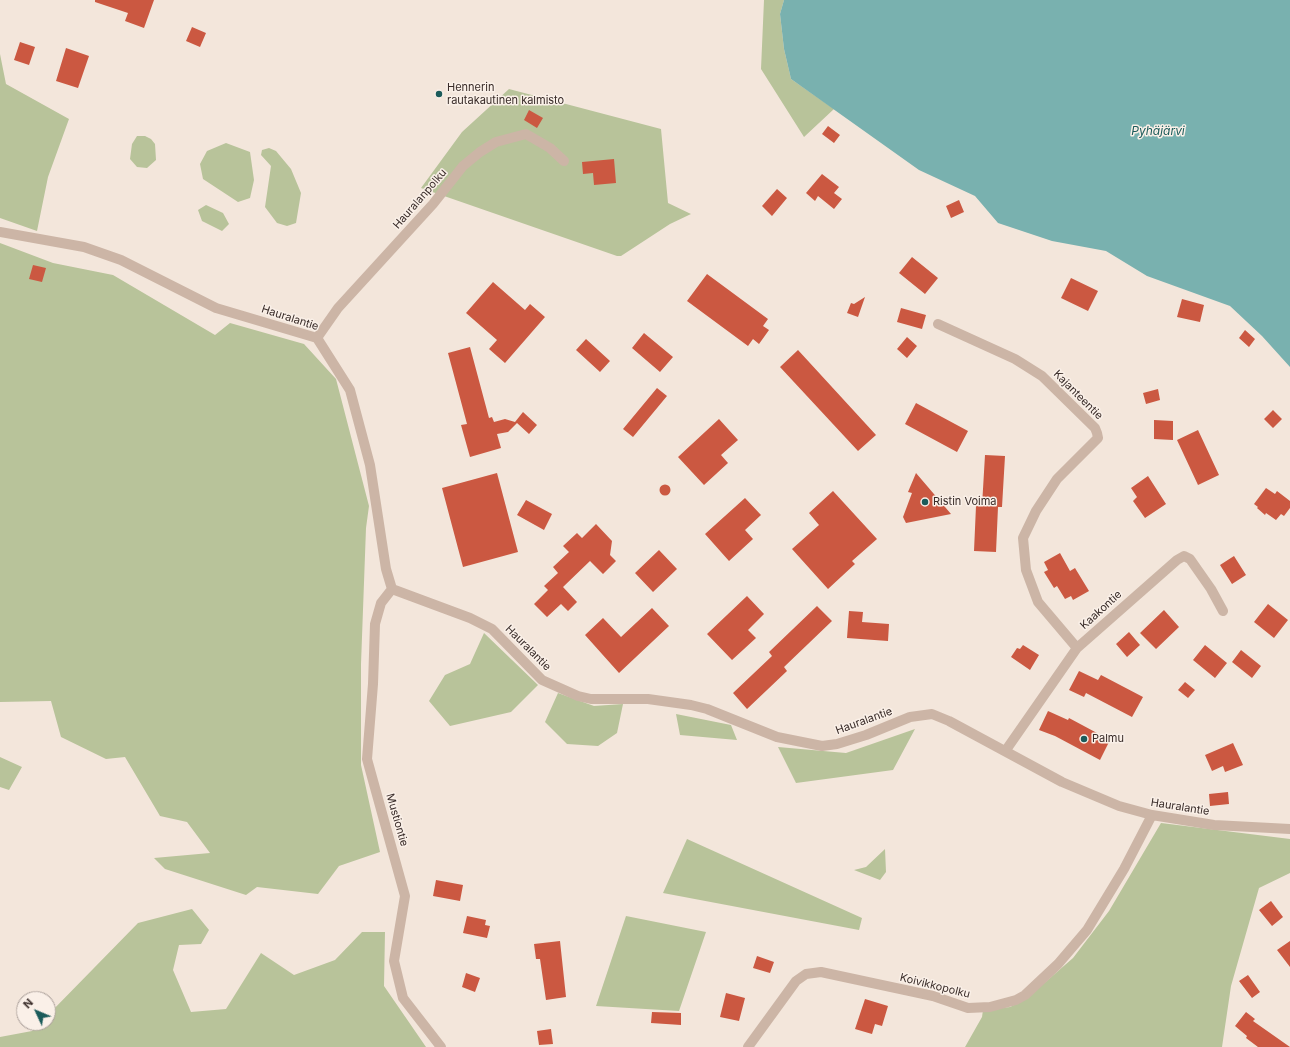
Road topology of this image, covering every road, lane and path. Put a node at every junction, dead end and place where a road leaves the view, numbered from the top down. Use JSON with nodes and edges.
{"nodes":[{"id":1,"x":564,"y":161,"type":"dead end"},
{"id":2,"x":0,"y":232,"type":"edge"},
{"id":3,"x":938,"y":324,"type":"dead end"},
{"id":4,"x":317,"y":338,"type":"junction"},
{"id":5,"x":392,"y":589,"type":"junction"},
{"id":6,"x":1223,"y":611,"type":"dead end"},
{"id":7,"x":1077,"y":648,"type":"junction"},
{"id":8,"x":1006,"y":750,"type":"junction"},
{"id":9,"x":1152,"y":815,"type":"junction"},
{"id":10,"x":1290,"y":829,"type":"edge"},
{"id":11,"x":441,"y":1047,"type":"edge"},
{"id":12,"x":748,"y":1047,"type":"edge"}],
"edges":[{"from":1,"to":4,"type":"street","name":"Hauralanpolku"},
{"from":2,"to":4,"type":"street","name":"Hauralantie"},
{"from":3,"to":7,"type":"street","name":"Kajanteentie"},
{"from":4,"to":5,"type":"street","name":"Hauralantie"},
{"from":5,"to":8,"type":"street","name":"Hauralantie"},
{"from":5,"to":11,"type":"street","name":"Mustiontie"},
{"from":6,"to":7,"type":"street","name":"Kaakontie"},
{"from":7,"to":8,"type":"street","name":"Kaakontie"},
{"from":8,"to":9,"type":"street","name":"Hauralantie"},
{"from":9,"to":10,"type":"street","name":"Hauralantie"},
{"from":9,"to":12,"type":"street","name":"Koivikkopolku"}]}
